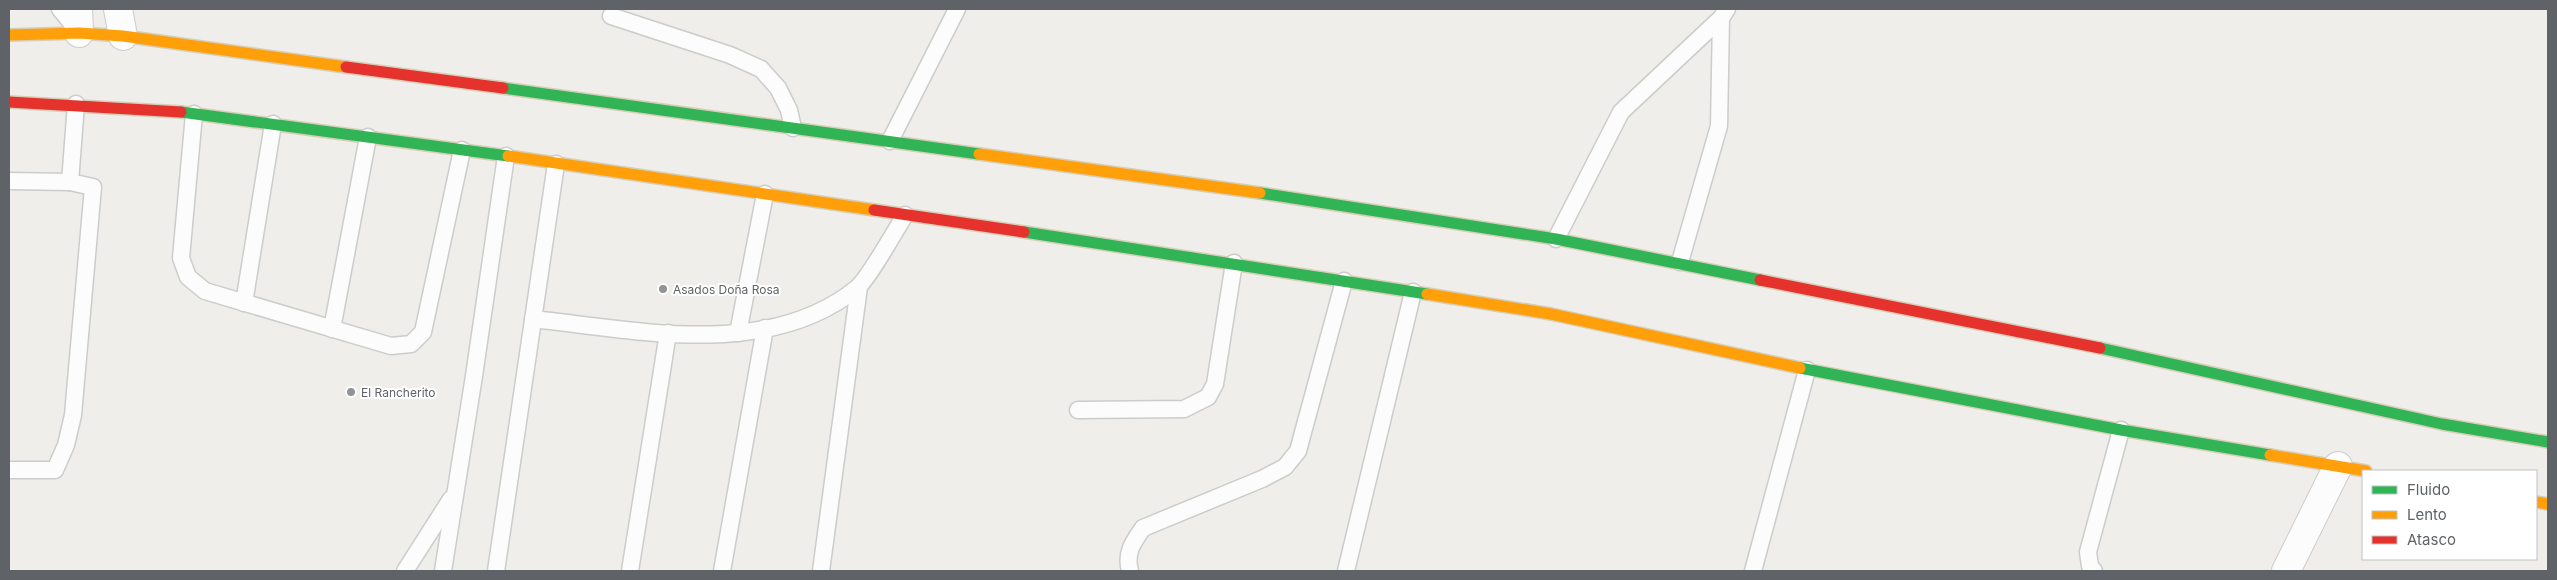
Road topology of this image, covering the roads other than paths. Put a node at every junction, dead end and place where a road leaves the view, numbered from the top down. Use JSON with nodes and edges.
{"nodes":[{"id":1,"x":60,"y":9,"type":"edge"},
{"id":2,"x":118,"y":9,"type":"edge"},
{"id":3,"x":957,"y":9,"type":"edge"},
{"id":4,"x":1724,"y":13,"type":"edge"},
{"id":5,"x":611,"y":16,"type":"dead end"},
{"id":6,"x":79,"y":21,"type":"edge"},
{"id":7,"x":9,"y":35,"type":"edge"},
{"id":8,"x":123,"y":36,"type":"junction"},
{"id":9,"x":9,"y":102,"type":"edge"},
{"id":10,"x":76,"y":104,"type":"junction"},
{"id":11,"x":194,"y":114,"type":"junction"},
{"id":12,"x":273,"y":124,"type":"junction"},
{"id":13,"x":793,"y":128,"type":"junction"},
{"id":14,"x":368,"y":137,"type":"junction"},
{"id":15,"x":890,"y":141,"type":"junction"},
{"id":16,"x":462,"y":150,"type":"junction"},
{"id":17,"x":506,"y":156,"type":"junction"},
{"id":18,"x":556,"y":164,"type":"junction"},
{"id":19,"x":9,"y":181,"type":"edge"},
{"id":20,"x":70,"y":182,"type":"junction"},
{"id":21,"x":765,"y":194,"type":"junction"},
{"id":22,"x":905,"y":215,"type":"junction"},
{"id":23,"x":1556,"y":239,"type":"junction"},
{"id":24,"x":1680,"y":262,"type":"junction"},
{"id":25,"x":1234,"y":263,"type":"junction"},
{"id":26,"x":1344,"y":281,"type":"junction"},
{"id":27,"x":859,"y":287,"type":"junction"},
{"id":28,"x":1413,"y":292,"type":"junction"},
{"id":29,"x":244,"y":303,"type":"junction"},
{"id":30,"x":533,"y":319,"type":"junction"},
{"id":31,"x":765,"y":328,"type":"junction"},
{"id":32,"x":332,"y":329,"type":"junction"},
{"id":33,"x":668,"y":333,"type":"junction"},
{"id":34,"x":738,"y":333,"type":"junction"},
{"id":35,"x":1807,"y":370,"type":"junction"},
{"id":36,"x":1078,"y":410,"type":"dead end"},
{"id":37,"x":2121,"y":430,"type":"junction"},
{"id":38,"x":2548,"y":442,"type":"edge"},
{"id":39,"x":2338,"y":466,"type":"junction"},
{"id":40,"x":9,"y":470,"type":"edge"},
{"id":41,"x":2362,"y":470,"type":"edge"},
{"id":42,"x":456,"y":492,"type":"junction"},
{"id":43,"x":405,"y":571,"type":"edge"},
{"id":44,"x":443,"y":571,"type":"edge"},
{"id":45,"x":496,"y":571,"type":"edge"},
{"id":46,"x":630,"y":571,"type":"edge"},
{"id":47,"x":722,"y":571,"type":"edge"},
{"id":48,"x":821,"y":571,"type":"edge"},
{"id":49,"x":1130,"y":571,"type":"edge"},
{"id":50,"x":1346,"y":571,"type":"edge"},
{"id":51,"x":1753,"y":571,"type":"edge"},
{"id":52,"x":2094,"y":571,"type":"edge"},
{"id":53,"x":2286,"y":571,"type":"edge"}],
"edges":[{"from":1,"to":6,"type":"lane"},
{"from":2,"to":8,"type":"street"},
{"from":3,"to":15,"type":"lane"},
{"from":4,"to":23,"type":"lane"},
{"from":4,"to":24,"type":"lane"},
{"from":5,"to":13,"type":"lane"},
{"from":6,"to":7,"type":"main road"},
{"from":6,"to":8,"type":"main road"},
{"from":8,"to":13,"type":"main road"},
{"from":9,"to":10,"type":"main road"},
{"from":10,"to":11,"type":"main road"},
{"from":10,"to":20,"type":"lane"},
{"from":11,"to":12,"type":"main road"},
{"from":11,"to":29,"type":"lane"},
{"from":12,"to":14,"type":"main road"},
{"from":12,"to":29,"type":"lane"},
{"from":13,"to":15,"type":"main road"},
{"from":14,"to":16,"type":"main road"},
{"from":14,"to":32,"type":"lane"},
{"from":15,"to":23,"type":"main road"},
{"from":16,"to":17,"type":"main road"},
{"from":16,"to":32,"type":"lane"},
{"from":17,"to":18,"type":"main road"},
{"from":17,"to":42,"type":"lane"},
{"from":18,"to":21,"type":"main road"},
{"from":18,"to":30,"type":"lane"},
{"from":19,"to":20,"type":"lane"},
{"from":20,"to":40,"type":"lane"},
{"from":21,"to":22,"type":"main road"},
{"from":21,"to":34,"type":"lane"},
{"from":22,"to":25,"type":"main road"},
{"from":22,"to":27,"type":"lane"},
{"from":23,"to":24,"type":"main road"},
{"from":24,"to":38,"type":"main road"},
{"from":25,"to":26,"type":"main road"},
{"from":25,"to":36,"type":"lane"},
{"from":26,"to":28,"type":"main road"},
{"from":26,"to":49,"type":"lane"},
{"from":27,"to":31,"type":"lane"},
{"from":27,"to":48,"type":"lane"},
{"from":28,"to":35,"type":"main road"},
{"from":28,"to":50,"type":"lane"},
{"from":29,"to":32,"type":"lane"},
{"from":30,"to":33,"type":"lane"},
{"from":30,"to":45,"type":"lane"},
{"from":31,"to":34,"type":"lane"},
{"from":31,"to":47,"type":"lane"},
{"from":33,"to":34,"type":"lane"},
{"from":33,"to":46,"type":"lane"},
{"from":35,"to":37,"type":"main road"},
{"from":35,"to":51,"type":"lane"},
{"from":37,"to":39,"type":"main road"},
{"from":37,"to":52,"type":"lane"},
{"from":39,"to":41,"type":"main road"},
{"from":39,"to":53,"type":"street"},
{"from":42,"to":43,"type":"lane"},
{"from":42,"to":44,"type":"lane"}]}
